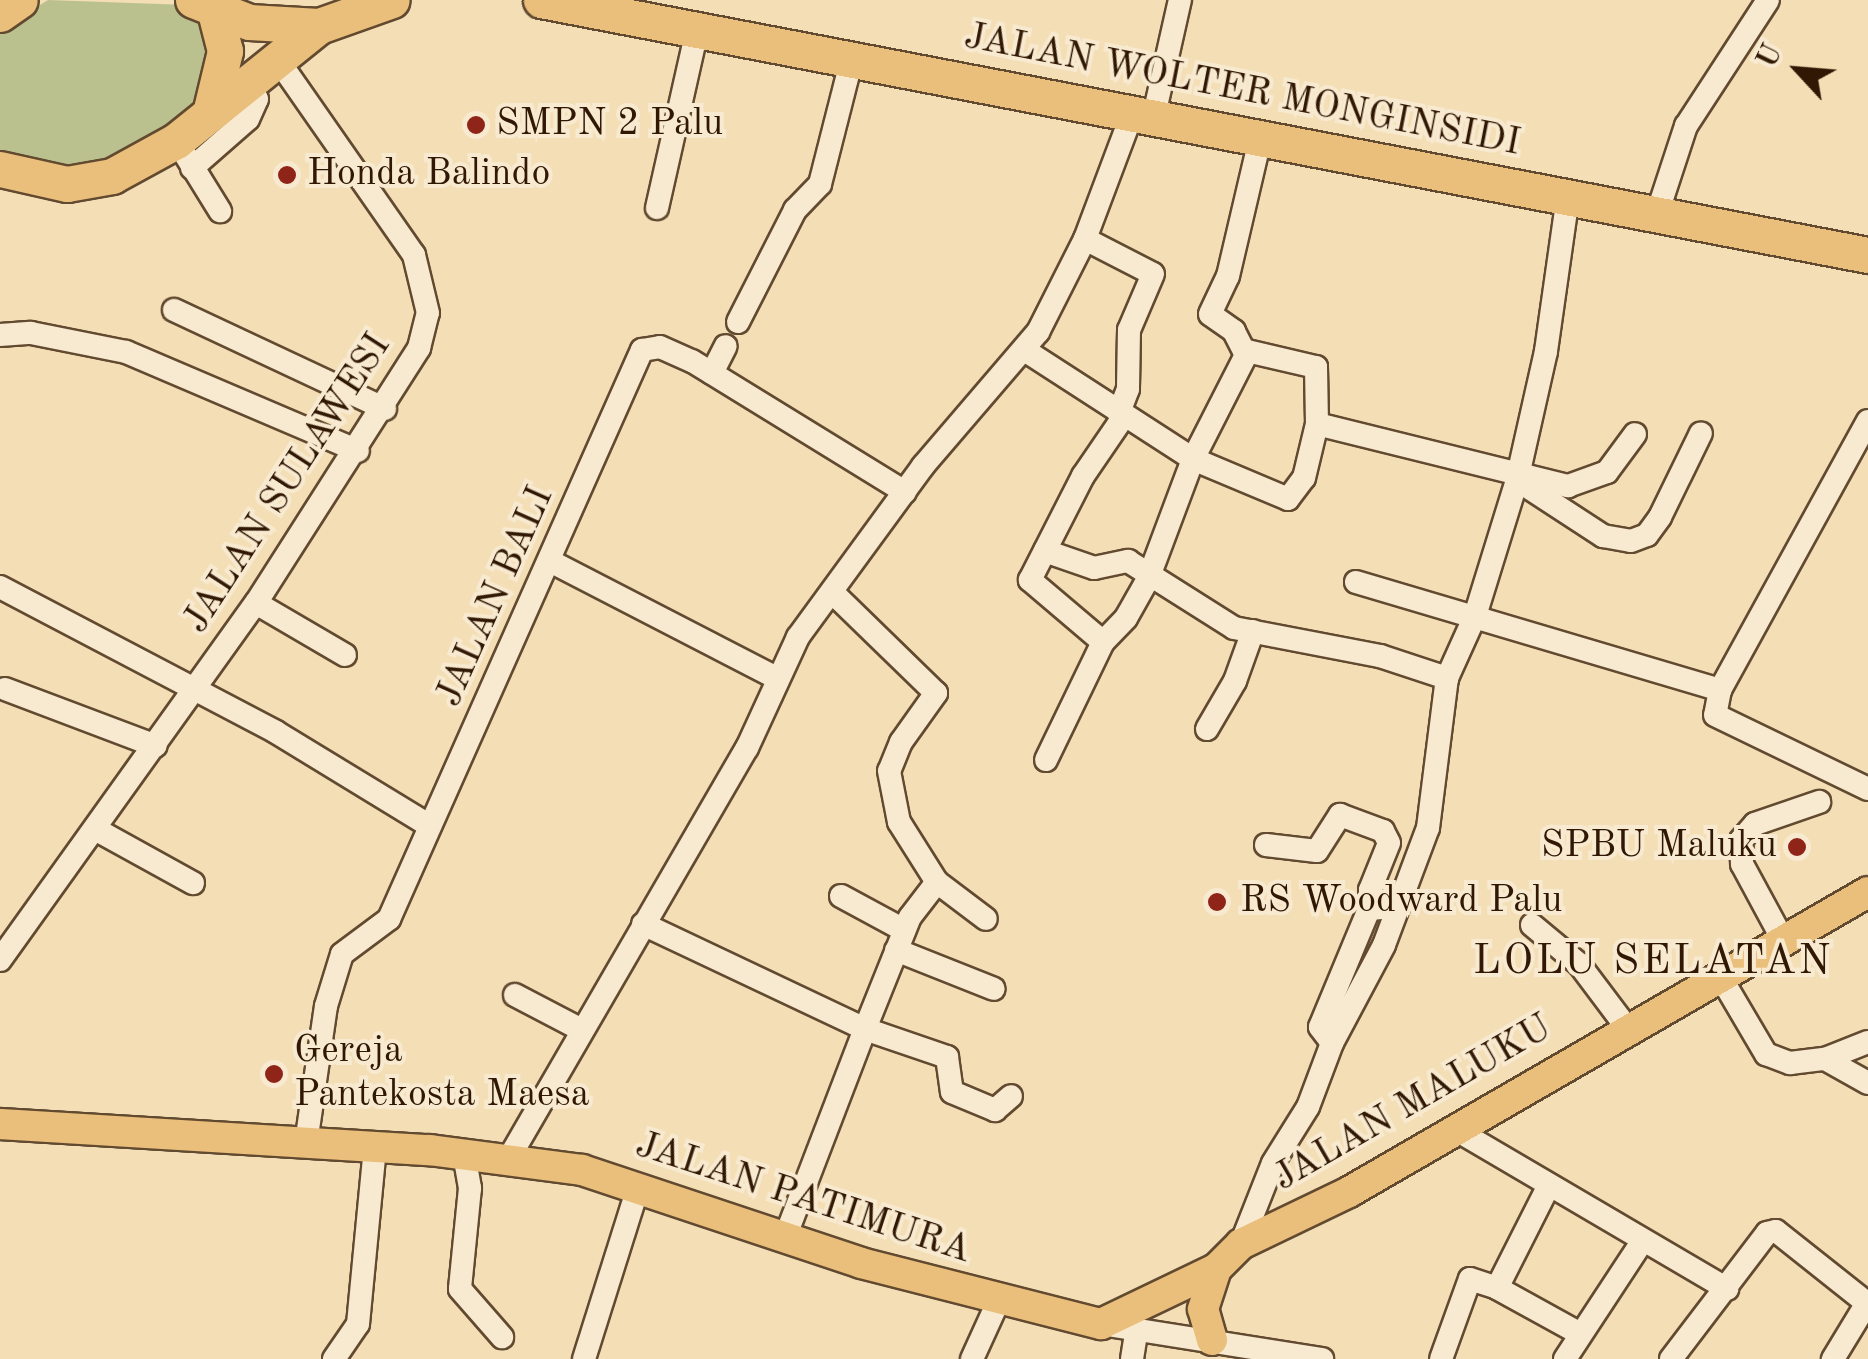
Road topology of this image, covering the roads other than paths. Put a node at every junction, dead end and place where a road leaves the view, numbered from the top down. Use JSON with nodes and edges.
{"nodes":[{"id":1,"x":20,"y":0,"type":"edge"},
{"id":2,"x":392,"y":0,"type":"edge"},
{"id":3,"x":541,"y":0,"type":"edge"},
{"id":4,"x":1180,"y":0,"type":"edge"},
{"id":5,"x":1768,"y":0,"type":"edge"},
{"id":6,"x":204,"y":4,"type":"edge"},
{"id":7,"x":0,"y":14,"type":"edge"},
{"id":8,"x":318,"y":26,"type":"junction"},
{"id":9,"x":697,"y":30,"type":"junction"},
{"id":10,"x":276,"y":57,"type":"junction"},
{"id":11,"x":851,"y":62,"type":"junction"},
{"id":12,"x":248,"y":82,"type":"junction"},
{"id":13,"x":212,"y":109,"type":"junction"},
{"id":14,"x":1143,"y":113,"type":"junction"},
{"id":15,"x":1260,"y":135,"type":"junction"},
{"id":16,"x":184,"y":154,"type":"junction"},
{"id":17,"x":4,"y":168,"type":"edge"},
{"id":18,"x":1568,"y":197,"type":"junction"},
{"id":19,"x":656,"y":208,"type":"dead end"},
{"id":20,"x":220,"y":212,"type":"dead end"},
{"id":21,"x":1656,"y":214,"type":"junction"},
{"id":22,"x":1084,"y":239,"type":"junction"},
{"id":23,"x":1868,"y":255,"type":"edge"},
{"id":24,"x":174,"y":310,"type":"dead end"},
{"id":25,"x":738,"y":322,"type":"dead end"},
{"id":26,"x":0,"y":335,"type":"edge"},
{"id":27,"x":726,"y":346,"type":"dead end"},
{"id":28,"x":1026,"y":351,"type":"junction"},
{"id":29,"x":1247,"y":351,"type":"junction"},
{"id":30,"x":712,"y":373,"type":"junction"},
{"id":31,"x":385,"y":409,"type":"junction"},
{"id":32,"x":1121,"y":415,"type":"junction"},
{"id":33,"x":1868,"y":421,"type":"edge"},
{"id":34,"x":1317,"y":424,"type":"junction"},
{"id":35,"x":1701,"y":433,"type":"dead end"},
{"id":36,"x":1635,"y":434,"type":"dead end"},
{"id":37,"x":358,"y":452,"type":"junction"},
{"id":38,"x":1193,"y":459,"type":"junction"},
{"id":39,"x":1517,"y":478,"type":"junction"},
{"id":40,"x":905,"y":492,"type":"junction"},
{"id":41,"x":1045,"y":551,"type":"junction"},
{"id":42,"x":552,"y":562,"type":"junction"},
{"id":43,"x":1148,"y":579,"type":"junction"},
{"id":44,"x":1356,"y":582,"type":"dead end"},
{"id":45,"x":0,"y":587,"type":"edge"},
{"id":46,"x":832,"y":592,"type":"junction"},
{"id":47,"x":256,"y":604,"type":"junction"},
{"id":48,"x":1476,"y":616,"type":"junction"},
{"id":49,"x":1253,"y":631,"type":"junction"},
{"id":50,"x":1103,"y":642,"type":"junction"},
{"id":51,"x":345,"y":655,"type":"dead end"},
{"id":52,"x":775,"y":677,"type":"junction"},
{"id":53,"x":1447,"y":678,"type":"junction"},
{"id":54,"x":5,"y":689,"type":"dead end"},
{"id":55,"x":196,"y":689,"type":"junction"},
{"id":56,"x":1720,"y":690,"type":"junction"},
{"id":57,"x":1207,"y":729,"type":"dead end"},
{"id":58,"x":156,"y":746,"type":"junction"},
{"id":59,"x":1046,"y":760,"type":"dead end"},
{"id":60,"x":1868,"y":789,"type":"edge"},
{"id":61,"x":1819,"y":802,"type":"dead end"},
{"id":62,"x":430,"y":826,"type":"junction"},
{"id":63,"x":95,"y":829,"type":"junction"},
{"id":64,"x":1266,"y":845,"type":"dead end"},
{"id":65,"x":936,"y":880,"type":"junction"},
{"id":66,"x":192,"y":883,"type":"dead end"},
{"id":67,"x":1868,"y":892,"type":"edge"},
{"id":68,"x":841,"y":896,"type":"dead end"},
{"id":69,"x":1383,"y":908,"type":"junction"},
{"id":70,"x":986,"y":918,"type":"dead end"},
{"id":71,"x":644,"y":924,"type":"junction"},
{"id":72,"x":1532,"y":925,"type":"dead end"},
{"id":73,"x":1782,"y":938,"type":"junction"},
{"id":74,"x":900,"y":940,"type":"junction"},
{"id":75,"x":0,"y":960,"type":"edge"},
{"id":76,"x":1720,"y":976,"type":"junction"},
{"id":77,"x":994,"y":989,"type":"dead end"},
{"id":78,"x":516,"y":995,"type":"dead end"},
{"id":79,"x":865,"y":1028,"type":"junction"},
{"id":80,"x":1627,"y":1028,"type":"junction"},
{"id":81,"x":580,"y":1029,"type":"junction"},
{"id":82,"x":1868,"y":1042,"type":"edge"},
{"id":83,"x":1825,"y":1060,"type":"junction"},
{"id":84,"x":1868,"y":1084,"type":"edge"},
{"id":85,"x":1011,"y":1096,"type":"dead end"},
{"id":86,"x":0,"y":1124,"type":"edge"},
{"id":87,"x":1452,"y":1128,"type":"junction"},
{"id":88,"x":306,"y":1143,"type":"junction"},
{"id":89,"x":375,"y":1147,"type":"junction"},
{"id":90,"x":464,"y":1154,"type":"junction"},
{"id":91,"x":509,"y":1158,"type":"junction"},
{"id":92,"x":638,"y":1188,"type":"junction"},
{"id":93,"x":1546,"y":1189,"type":"junction"},
{"id":94,"x":785,"y":1237,"type":"junction"},
{"id":95,"x":1642,"y":1242,"type":"junction"},
{"id":96,"x":1241,"y":1244,"type":"junction"},
{"id":97,"x":1216,"y":1268,"type":"junction"},
{"id":98,"x":1496,"y":1288,"type":"junction"},
{"id":99,"x":1727,"y":1289,"type":"junction"},
{"id":100,"x":998,"y":1302,"type":"junction"},
{"id":101,"x":1867,"y":1303,"type":"edge"},
{"id":102,"x":1101,"y":1324,"type":"junction"},
{"id":103,"x":1136,"y":1333,"type":"junction"},
{"id":104,"x":1578,"y":1333,"type":"junction"},
{"id":105,"x":502,"y":1337,"type":"dead end"},
{"id":106,"x":1212,"y":1340,"type":"junction"},
{"id":107,"x":334,"y":1359,"type":"edge"},
{"id":108,"x":584,"y":1359,"type":"edge"},
{"id":109,"x":972,"y":1359,"type":"edge"},
{"id":110,"x":1132,"y":1359,"type":"edge"},
{"id":111,"x":1322,"y":1359,"type":"edge"},
{"id":112,"x":1441,"y":1359,"type":"edge"},
{"id":113,"x":1565,"y":1359,"type":"edge"},
{"id":114,"x":1671,"y":1359,"type":"edge"},
{"id":115,"x":1833,"y":1359,"type":"edge"}],
"edges":[{"from":1,"to":7,"type":"highway"},
{"from":2,"to":8,"type":"highway"},
{"from":3,"to":9,"type":"highway","name":"JALAN WOLTER MONGINSIDI"},
{"from":4,"to":14,"type":"street"},
{"from":5,"to":21,"type":"street"},
{"from":6,"to":8,"type":"highway"},
{"from":6,"to":13,"type":"highway"},
{"from":8,"to":10,"type":"highway"},
{"from":9,"to":11,"type":"highway","name":"JALAN WOLTER MONGINSIDI"},
{"from":9,"to":19,"type":"street"},
{"from":10,"to":12,"type":"highway"},
{"from":10,"to":31,"type":"street","name":"JALAN SULAWESI"},
{"from":11,"to":14,"type":"highway","name":"JALAN WOLTER MONGINSIDI"},
{"from":11,"to":25,"type":"street"},
{"from":12,"to":13,"type":"highway"},
{"from":12,"to":16,"type":"street"},
{"from":13,"to":16,"type":"highway"},
{"from":14,"to":15,"type":"highway","name":"JALAN WOLTER MONGINSIDI"},
{"from":14,"to":22,"type":"street"},
{"from":15,"to":18,"type":"highway","name":"JALAN WOLTER MONGINSIDI"},
{"from":15,"to":29,"type":"street"},
{"from":16,"to":17,"type":"highway"},
{"from":16,"to":20,"type":"street"},
{"from":18,"to":21,"type":"highway","name":"JALAN WOLTER MONGINSIDI"},
{"from":18,"to":39,"type":"street"},
{"from":21,"to":23,"type":"highway","name":"JALAN WOLTER MONGINSIDI"},
{"from":22,"to":28,"type":"street"},
{"from":22,"to":32,"type":"street"},
{"from":24,"to":31,"type":"street"},
{"from":26,"to":37,"type":"street"},
{"from":27,"to":30,"type":"street"},
{"from":28,"to":32,"type":"street"},
{"from":28,"to":40,"type":"street"},
{"from":29,"to":34,"type":"street"},
{"from":29,"to":38,"type":"street"},
{"from":30,"to":40,"type":"street","name":"JALAN BALI"},
{"from":30,"to":42,"type":"street","name":"JALAN BALI"},
{"from":31,"to":37,"type":"street","name":"JALAN SULAWESI"},
{"from":32,"to":38,"type":"street"},
{"from":32,"to":41,"type":"street"},
{"from":33,"to":56,"type":"street"},
{"from":34,"to":38,"type":"street"},
{"from":34,"to":39,"type":"street"},
{"from":35,"to":39,"type":"street"},
{"from":36,"to":39,"type":"street"},
{"from":37,"to":47,"type":"street","name":"JALAN SULAWESI"},
{"from":38,"to":43,"type":"street"},
{"from":39,"to":48,"type":"street"},
{"from":40,"to":46,"type":"street"},
{"from":41,"to":43,"type":"street"},
{"from":41,"to":50,"type":"street"},
{"from":42,"to":52,"type":"street"},
{"from":42,"to":62,"type":"street","name":"JALAN BALI"},
{"from":43,"to":49,"type":"street"},
{"from":43,"to":50,"type":"street"},
{"from":44,"to":48,"type":"street"},
{"from":45,"to":55,"type":"street","name":"JALAN SULAWESI"},
{"from":46,"to":52,"type":"street"},
{"from":46,"to":65,"type":"street"},
{"from":47,"to":51,"type":"street"},
{"from":47,"to":55,"type":"street","name":"JALAN SULAWESI"},
{"from":48,"to":53,"type":"street"},
{"from":48,"to":56,"type":"street"},
{"from":49,"to":53,"type":"street"},
{"from":49,"to":57,"type":"street"},
{"from":50,"to":59,"type":"street"},
{"from":52,"to":71,"type":"street"},
{"from":53,"to":69,"type":"street"},
{"from":54,"to":58,"type":"street"},
{"from":55,"to":58,"type":"street","name":"JALAN SULAWESI"},
{"from":55,"to":62,"type":"street","name":"JALAN SULAWESI"},
{"from":56,"to":60,"type":"street"},
{"from":58,"to":63,"type":"street","name":"JALAN SULAWESI"},
{"from":61,"to":73,"type":"street"},
{"from":62,"to":88,"type":"street","name":"JALAN BALI"},
{"from":63,"to":66,"type":"street"},
{"from":63,"to":75,"type":"street","name":"JALAN SULAWESI"},
{"from":64,"to":69,"type":"street"},
{"from":65,"to":70,"type":"street"},
{"from":65,"to":74,"type":"street"},
{"from":67,"to":73,"type":"main road","name":"JALAN MALUKU"},
{"from":68,"to":74,"type":"street"},
{"from":69,"to":96,"type":"street"},
{"from":71,"to":79,"type":"street"},
{"from":71,"to":81,"type":"street"},
{"from":72,"to":80,"type":"street"},
{"from":73,"to":76,"type":"main road","name":"JALAN MALUKU"},
{"from":74,"to":77,"type":"street"},
{"from":74,"to":79,"type":"street"},
{"from":76,"to":80,"type":"main road","name":"JALAN MALUKU"},
{"from":76,"to":83,"type":"street"},
{"from":78,"to":81,"type":"street"},
{"from":79,"to":85,"type":"street"},
{"from":79,"to":94,"type":"street"},
{"from":80,"to":87,"type":"main road","name":"JALAN MALUKU"},
{"from":81,"to":91,"type":"street"},
{"from":82,"to":83,"type":"street"},
{"from":83,"to":84,"type":"street"},
{"from":86,"to":88,"type":"main road","name":"JALAN PATIMURA"},
{"from":87,"to":93,"type":"street"},
{"from":87,"to":96,"type":"main road","name":"JALAN MALUKU"},
{"from":88,"to":89,"type":"main road","name":"JALAN PATIMURA"},
{"from":89,"to":90,"type":"main road","name":"JALAN PATIMURA"},
{"from":89,"to":107,"type":"street"},
{"from":90,"to":91,"type":"main road","name":"JALAN PATIMURA"},
{"from":90,"to":105,"type":"street"},
{"from":91,"to":92,"type":"main road","name":"JALAN PATIMURA"},
{"from":92,"to":94,"type":"main road","name":"JALAN PATIMURA"},
{"from":92,"to":108,"type":"street"},
{"from":93,"to":95,"type":"street"},
{"from":93,"to":98,"type":"street"},
{"from":94,"to":100,"type":"main road","name":"JALAN PATIMURA"},
{"from":95,"to":99,"type":"street"},
{"from":95,"to":104,"type":"street"},
{"from":96,"to":97,"type":"main road","name":"JALAN MALUKU"},
{"from":97,"to":102,"type":"main road","name":"JALAN MALUKU"},
{"from":97,"to":106,"type":"main road"},
{"from":98,"to":104,"type":"street"},
{"from":98,"to":112,"type":"street"},
{"from":99,"to":101,"type":"street"},
{"from":99,"to":114,"type":"street"},
{"from":100,"to":102,"type":"main road","name":"JALAN PATIMURA"},
{"from":100,"to":109,"type":"street"},
{"from":101,"to":115,"type":"street"},
{"from":102,"to":103,"type":"street"},
{"from":103,"to":106,"type":"street"},
{"from":103,"to":110,"type":"street"},
{"from":104,"to":113,"type":"street"},
{"from":106,"to":111,"type":"street"}]}
